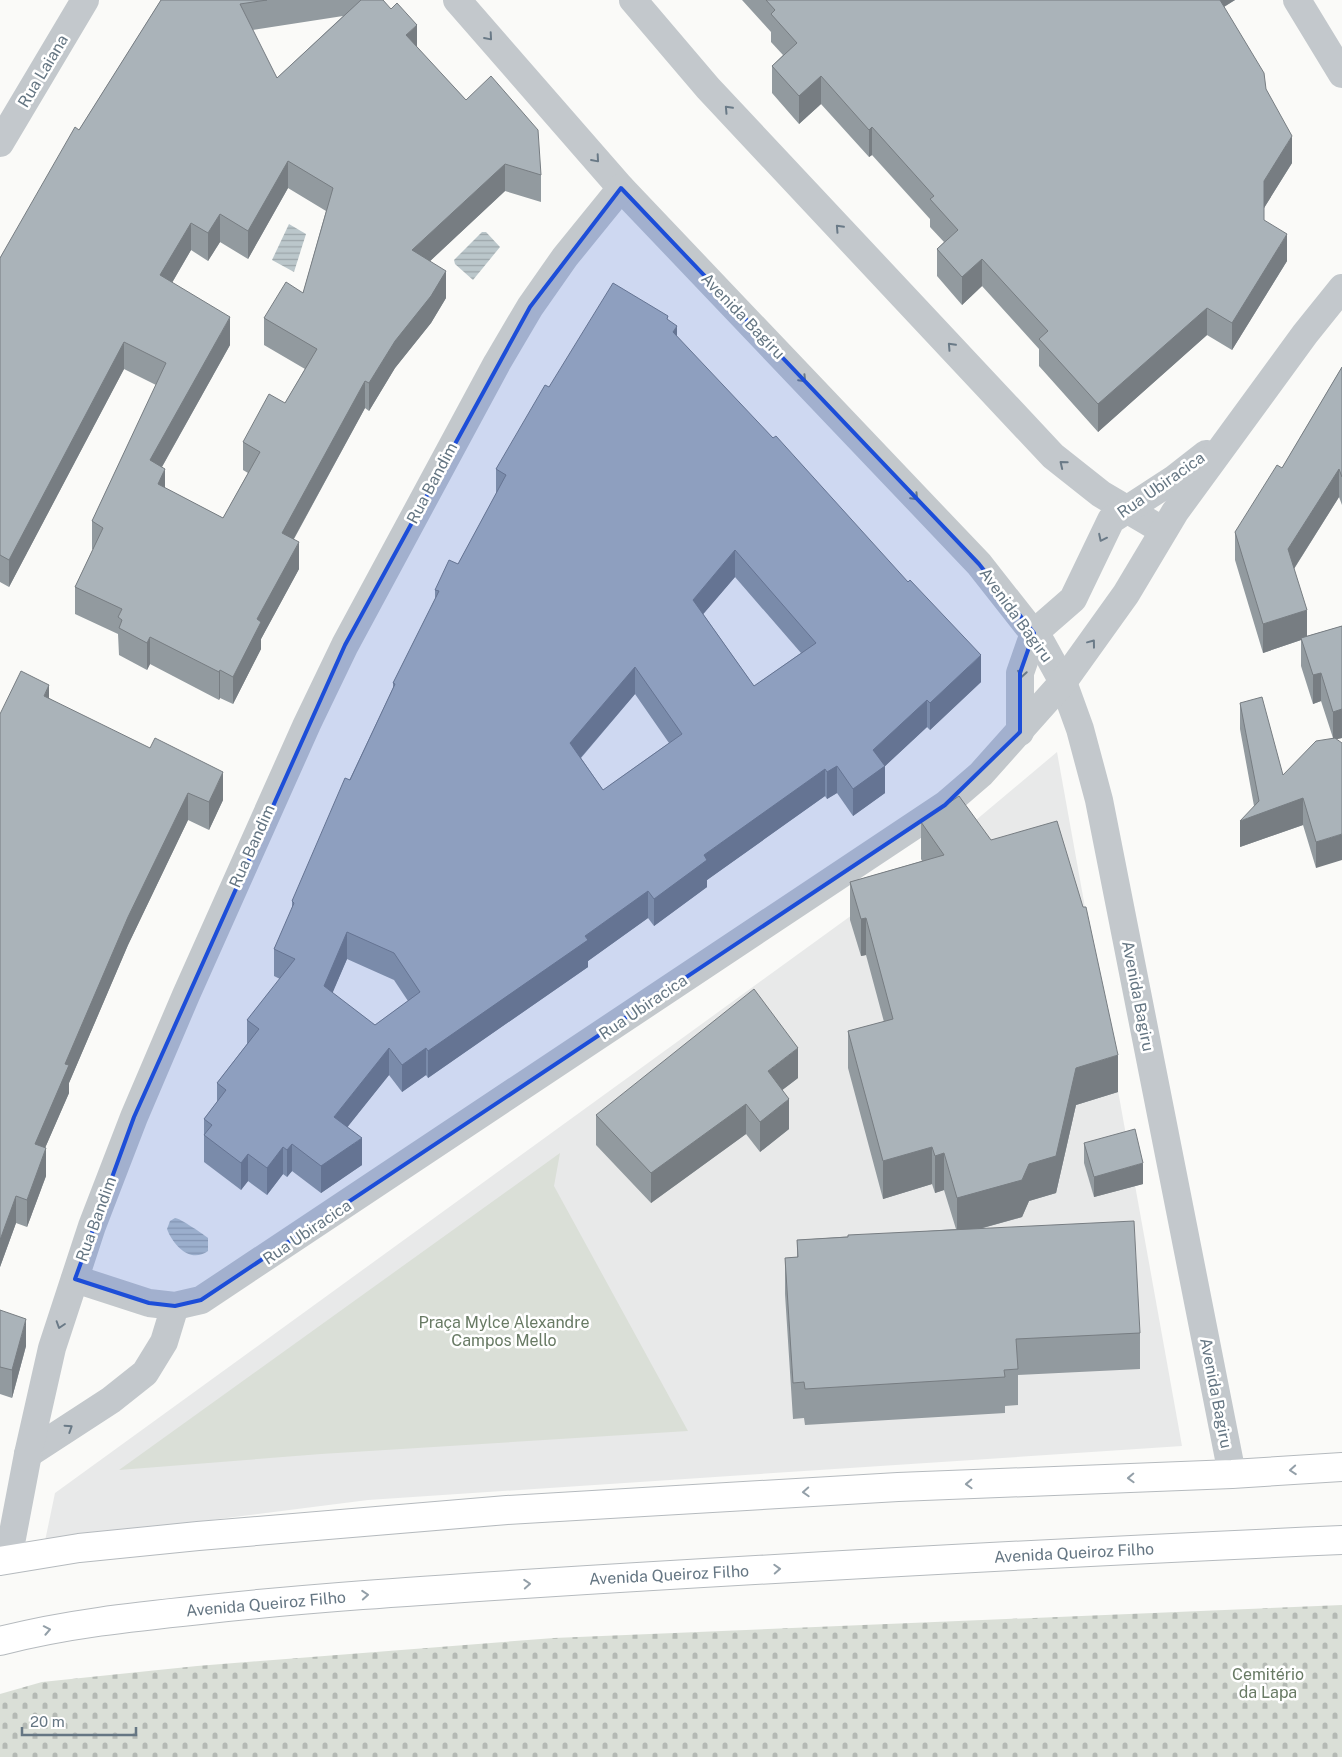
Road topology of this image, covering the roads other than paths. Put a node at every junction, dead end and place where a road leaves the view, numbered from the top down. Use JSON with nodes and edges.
{"nodes":[{"id":1,"x":85,"y":0,"type":"edge"},
{"id":2,"x":456,"y":0,"type":"edge"},
{"id":3,"x":633,"y":0,"type":"edge"},
{"id":4,"x":1297,"y":0,"type":"edge"},
{"id":5,"x":1342,"y":74,"type":"edge"},
{"id":6,"x":0,"y":143,"type":"edge"},
{"id":7,"x":621,"y":188,"type":"junction"},
{"id":8,"x":1342,"y":288,"type":"edge"},
{"id":9,"x":1234,"y":431,"type":"junction"},
{"id":10,"x":1127,"y":510,"type":"junction"},
{"id":11,"x":1162,"y":530,"type":"junction"},
{"id":12,"x":1034,"y":632,"type":"junction"},
{"id":13,"x":1062,"y":682,"type":"junction"},
{"id":14,"x":1020,"y":732,"type":"junction"},
{"id":15,"x":75,"y":1279,"type":"junction"},
{"id":16,"x":175,"y":1306,"type":"junction"},
{"id":17,"x":28,"y":1454,"type":"junction"},
{"id":18,"x":1342,"y":1467,"type":"edge"},
{"id":19,"x":1232,"y":1474,"type":"junction"},
{"id":20,"x":1342,"y":1540,"type":"edge"},
{"id":21,"x":4,"y":1560,"type":"edge"},
{"id":22,"x":0,"y":1641,"type":"edge"}],
"edges":[{"from":1,"to":6,"type":"street","name":"Rua Laiana"},
{"from":2,"to":7,"type":"street","name":"Avenida Bagiru","one_way":true},
{"from":10,"to":3,"type":"street","one_way":true},
{"from":4,"to":5,"type":"street"},
{"from":7,"to":12,"type":"street","name":"Avenida Bagiru","one_way":true},
{"from":7,"to":15,"type":"street","name":"Rua Bandim"},
{"from":8,"to":9,"type":"street","name":"Rua Ubiracica"},
{"from":9,"to":10,"type":"street","name":"Rua Ubiracica"},
{"from":9,"to":11,"type":"street","name":"Rua Ubiracica"},
{"from":10,"to":11,"type":"street"},
{"from":10,"to":12,"type":"street","name":"Rua Ubiracica","one_way":true},
{"from":13,"to":11,"type":"street","name":"Rua Ubiracica","one_way":true},
{"from":12,"to":13,"type":"street","name":"Avenida Bagiru"},
{"from":12,"to":14,"type":"street","one_way":true},
{"from":13,"to":14,"type":"street","name":"Rua Ubiracica"},
{"from":13,"to":19,"type":"street","name":"Avenida Bagiru"},
{"from":14,"to":16,"type":"street","name":"Rua Ubiracica"},
{"from":15,"to":16,"type":"street","name":"Rua Ubiracica"},
{"from":15,"to":17,"type":"street","name":"Rua Bandim","one_way":true},
{"from":17,"to":16,"type":"street","one_way":true},
{"from":17,"to":21,"type":"street","name":"Rua Bandim"},
{"from":18,"to":19,"type":"main road","one_way":true},
{"from":19,"to":21,"type":"main road","one_way":true},
{"from":22,"to":20,"type":"main road","name":"Avenida Queiroz Filho","one_way":true}]}
